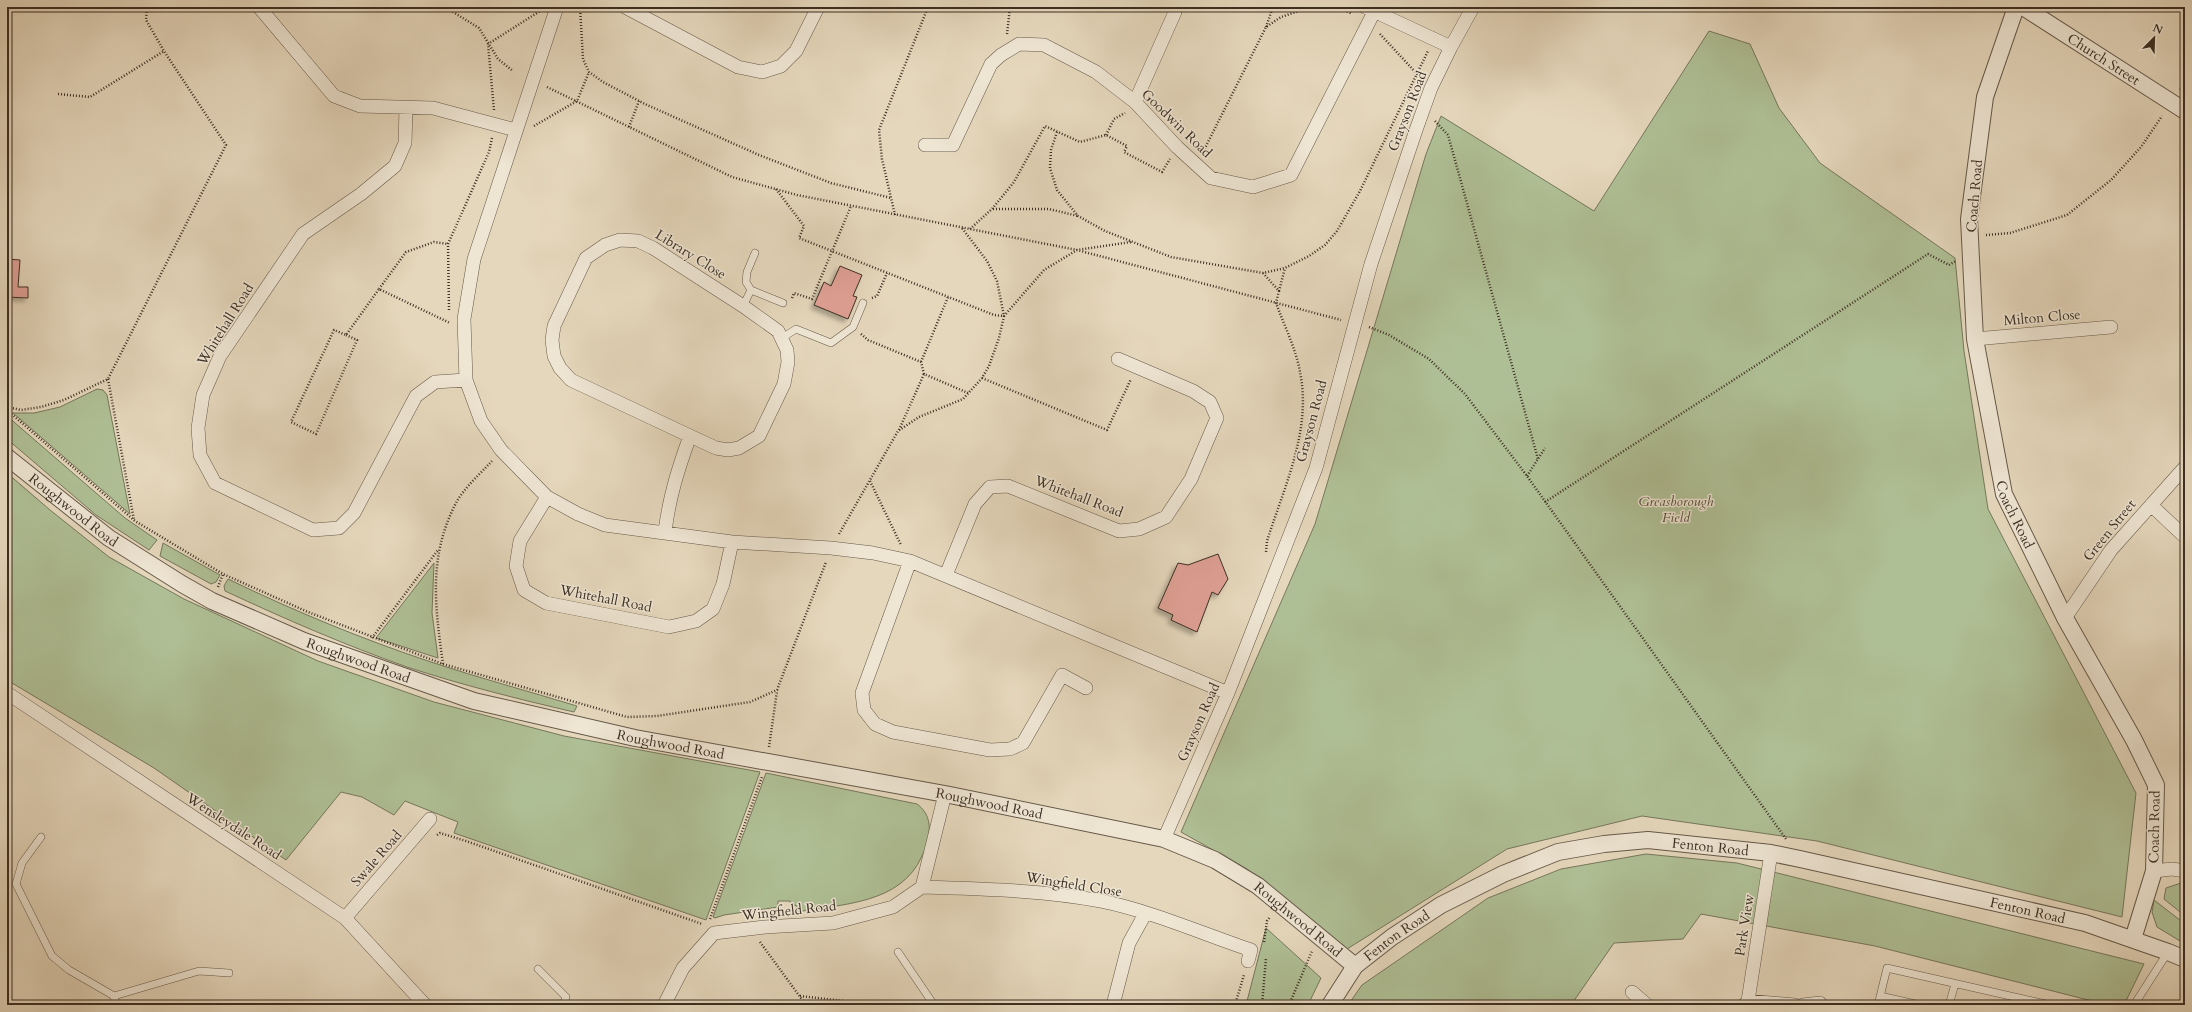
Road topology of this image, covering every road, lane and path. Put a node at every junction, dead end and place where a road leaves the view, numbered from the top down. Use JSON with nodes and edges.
{"nodes":[{"id":1,"x":147,"y":7,"type":"edge"},
{"id":2,"x":259,"y":7,"type":"edge"},
{"id":3,"x":445,"y":7,"type":"edge"},
{"id":4,"x":580,"y":7,"type":"edge"},
{"id":5,"x":818,"y":7,"type":"edge"},
{"id":6,"x":928,"y":7,"type":"edge"},
{"id":7,"x":1010,"y":7,"type":"edge"},
{"id":8,"x":1273,"y":7,"type":"edge"},
{"id":9,"x":1311,"y":7,"type":"edge"},
{"id":10,"x":1473,"y":7,"type":"edge"},
{"id":11,"x":2016,"y":7,"type":"edge"},
{"id":12,"x":2023,"y":7,"type":"edge"},
{"id":13,"x":629,"y":8,"type":"edge"},
{"id":14,"x":1370,"y":9,"type":"edge"},
{"id":15,"x":556,"y":11,"type":"edge"},
{"id":16,"x":1175,"y":12,"type":"dead end"},
{"id":17,"x":1266,"y":27,"type":"junction"},
{"id":18,"x":488,"y":44,"type":"junction"},
{"id":19,"x":1451,"y":47,"type":"junction"},
{"id":20,"x":164,"y":51,"type":"junction"},
{"id":21,"x":1005,"y":52,"type":"junction"},
{"id":22,"x":513,"y":71,"type":"dead end"},
{"id":23,"x":588,"y":72,"type":"junction"},
{"id":24,"x":547,"y":86,"type":"dead end"},
{"id":25,"x":58,"y":94,"type":"dead end"},
{"id":26,"x":577,"y":101,"type":"junction"},
{"id":27,"x":639,"y":101,"type":"junction"},
{"id":28,"x":1134,"y":102,"type":"junction"},
{"id":29,"x":2181,"y":106,"type":"edge"},
{"id":30,"x":406,"y":109,"type":"junction"},
{"id":31,"x":1424,"y":109,"type":"junction"},
{"id":32,"x":495,"y":124,"type":"junction"},
{"id":33,"x":629,"y":126,"type":"junction"},
{"id":34,"x":516,"y":130,"type":"junction"},
{"id":35,"x":1106,"y":136,"type":"junction"},
{"id":36,"x":926,"y":145,"type":"dead end"},
{"id":37,"x":1177,"y":147,"type":"junction"},
{"id":38,"x":1196,"y":165,"type":"junction"},
{"id":39,"x":776,"y":189,"type":"junction"},
{"id":40,"x":891,"y":198,"type":"junction"},
{"id":41,"x":851,"y":206,"type":"junction"},
{"id":42,"x":992,"y":209,"type":"junction"},
{"id":43,"x":895,"y":215,"type":"junction"},
{"id":44,"x":1078,"y":216,"type":"dead end"},
{"id":45,"x":962,"y":228,"type":"junction"},
{"id":46,"x":970,"y":230,"type":"junction"},
{"id":47,"x":1132,"y":242,"type":"dead end"},
{"id":48,"x":448,"y":244,"type":"junction"},
{"id":49,"x":1970,"y":245,"type":"junction"},
{"id":50,"x":1077,"y":250,"type":"junction"},
{"id":51,"x":832,"y":251,"type":"junction"},
{"id":52,"x":755,"y":253,"type":"dead end"},
{"id":53,"x":1285,"y":268,"type":"dead end"},
{"id":54,"x":887,"y":273,"type":"junction"},
{"id":55,"x":1263,"y":273,"type":"dead end"},
{"id":56,"x":379,"y":289,"type":"junction"},
{"id":57,"x":751,"y":290,"type":"junction"},
{"id":58,"x":1279,"y":291,"type":"junction"},
{"id":59,"x":948,"y":297,"type":"junction"},
{"id":60,"x":792,"y":300,"type":"dead end"},
{"id":61,"x":783,"y":303,"type":"dead end"},
{"id":62,"x":863,"y":303,"type":"joint"},
{"id":63,"x":1276,"y":303,"type":"junction"},
{"id":64,"x":743,"y":306,"type":"junction"},
{"id":65,"x":1004,"y":316,"type":"junction"},
{"id":66,"x":464,"y":319,"type":"junction"},
{"id":67,"x":449,"y":323,"type":"junction"},
{"id":68,"x":1354,"y":324,"type":"junction"},
{"id":69,"x":853,"y":327,"type":"junction"},
{"id":70,"x":2111,"y":327,"type":"dead end"},
{"id":71,"x":346,"y":335,"type":"junction"},
{"id":72,"x":782,"y":338,"type":"junction"},
{"id":73,"x":1975,"y":339,"type":"junction"},
{"id":74,"x":1118,"y":359,"type":"dead end"},
{"id":75,"x":921,"y":362,"type":"junction"},
{"id":76,"x":1137,"y":367,"type":"junction"},
{"id":77,"x":924,"y":374,"type":"junction"},
{"id":78,"x":982,"y":378,"type":"junction"},
{"id":79,"x":108,"y":379,"type":"junction"},
{"id":80,"x":466,"y":380,"type":"junction"},
{"id":81,"x":968,"y":393,"type":"junction"},
{"id":82,"x":7,"y":408,"type":"edge"},
{"id":83,"x":898,"y":431,"type":"junction"},
{"id":84,"x":690,"y":436,"type":"junction"},
{"id":85,"x":1545,"y":448,"type":"dead end"},
{"id":86,"x":501,"y":450,"type":"junction"},
{"id":87,"x":7,"y":457,"type":"edge"},
{"id":88,"x":1538,"y":459,"type":"junction"},
{"id":89,"x":2185,"y":467,"type":"edge"},
{"id":90,"x":1527,"y":476,"type":"junction"},
{"id":91,"x":870,"y":481,"type":"junction"},
{"id":92,"x":547,"y":497,"type":"junction"},
{"id":93,"x":1545,"y":502,"type":"junction"},
{"id":94,"x":2151,"y":505,"type":"junction"},
{"id":95,"x":135,"y":521,"type":"junction"},
{"id":96,"x":665,"y":532,"type":"junction"},
{"id":97,"x":2185,"y":538,"type":"edge"},
{"id":98,"x":732,"y":542,"type":"junction"},
{"id":99,"x":831,"y":548,"type":"junction"},
{"id":100,"x":438,"y":550,"type":"junction"},
{"id":101,"x":1266,"y":554,"type":"dead end"},
{"id":102,"x":910,"y":561,"type":"junction"},
{"id":103,"x":946,"y":575,"type":"junction"},
{"id":104,"x":2065,"y":618,"type":"junction"},
{"id":105,"x":372,"y":638,"type":"junction"},
{"id":106,"x":443,"y":664,"type":"junction"},
{"id":107,"x":1086,"y":688,"type":"dead end"},
{"id":108,"x":777,"y":690,"type":"junction"},
{"id":109,"x":7,"y":693,"type":"edge"},
{"id":110,"x":1228,"y":693,"type":"junction"},
{"id":111,"x":767,"y":762,"type":"junction"},
{"id":112,"x":945,"y":794,"type":"junction"},
{"id":113,"x":430,"y":819,"type":"dead end"},
{"id":114,"x":435,"y":836,"type":"dead end"},
{"id":115,"x":41,"y":837,"type":"dead end"},
{"id":116,"x":1164,"y":839,"type":"junction"},
{"id":117,"x":1771,"y":853,"type":"junction"},
{"id":118,"x":1800,"y":859,"type":"junction"},
{"id":119,"x":2154,"y":871,"type":"junction"},
{"id":120,"x":2185,"y":871,"type":"edge"},
{"id":121,"x":922,"y":887,"type":"junction"},
{"id":122,"x":1280,"y":904,"type":"junction"},
{"id":123,"x":1145,"y":914,"type":"junction"},
{"id":124,"x":345,"y":918,"type":"junction"},
{"id":125,"x":750,"y":929,"type":"junction"},
{"id":126,"x":1322,"y":938,"type":"junction"},
{"id":127,"x":2133,"y":939,"type":"junction"},
{"id":128,"x":898,"y":952,"type":"dead end"},
{"id":129,"x":2168,"y":952,"type":"junction"},
{"id":130,"x":1266,"y":954,"type":"junction"},
{"id":131,"x":1250,"y":956,"type":"junction"},
{"id":132,"x":2185,"y":959,"type":"edge"},
{"id":133,"x":1355,"y":966,"type":"junction"},
{"id":134,"x":538,"y":969,"type":"dead end"},
{"id":135,"x":229,"y":973,"type":"dead end"},
{"id":136,"x":1955,"y":984,"type":"junction"},
{"id":137,"x":1632,"y":992,"type":"dead end"},
{"id":138,"x":114,"y":996,"type":"junction"},
{"id":139,"x":799,"y":996,"type":"junction"},
{"id":140,"x":1880,"y":996,"type":"junction"},
{"id":141,"x":1746,"y":1003,"type":"edge"},
{"id":142,"x":1820,"y":1003,"type":"dead end"},
{"id":143,"x":116,"y":1005,"type":"edge"},
{"id":144,"x":426,"y":1005,"type":"edge"},
{"id":145,"x":563,"y":1005,"type":"edge"},
{"id":146,"x":664,"y":1005,"type":"edge"},
{"id":147,"x":806,"y":1005,"type":"edge"},
{"id":148,"x":847,"y":1005,"type":"edge"},
{"id":149,"x":934,"y":1005,"type":"edge"},
{"id":150,"x":1113,"y":1005,"type":"edge"},
{"id":151,"x":1235,"y":1005,"type":"edge"},
{"id":152,"x":1262,"y":1005,"type":"edge"},
{"id":153,"x":1289,"y":1005,"type":"edge"},
{"id":154,"x":1330,"y":1005,"type":"edge"},
{"id":155,"x":1647,"y":1005,"type":"edge"},
{"id":156,"x":1795,"y":1005,"type":"edge"},
{"id":157,"x":1803,"y":1005,"type":"edge"},
{"id":158,"x":1878,"y":1005,"type":"edge"},
{"id":159,"x":1920,"y":1005,"type":"edge"},
{"id":160,"x":1950,"y":1005,"type":"edge"},
{"id":161,"x":2050,"y":1005,"type":"edge"},
{"id":162,"x":2134,"y":1005,"type":"edge"}],
"edges":[{"from":1,"to":20,"type":"path"},
{"from":2,"to":30,"type":"street"},
{"from":3,"to":18,"type":"path"},
{"from":4,"to":23,"type":"path"},
{"from":5,"to":13,"type":"street"},
{"from":6,"to":40,"type":"path"},
{"from":7,"to":21,"type":"path"},
{"from":8,"to":17,"type":"path"},
{"from":9,"to":17,"type":"path"},
{"from":10,"to":19,"type":"street","name":"Grayson Road"},
{"from":11,"to":49,"type":"street","name":"Coach Road"},
{"from":12,"to":29,"type":"street","name":"Church Street"},
{"from":14,"to":19,"type":"street","name":"Goodwin Road"},
{"from":14,"to":38,"type":"street","name":"Goodwin Road"},
{"from":15,"to":18,"type":"path"},
{"from":15,"to":34,"type":"street"},
{"from":16,"to":28,"type":"street"},
{"from":17,"to":38,"type":"path"},
{"from":18,"to":22,"type":"path"},
{"from":18,"to":32,"type":"path"},
{"from":19,"to":31,"type":"street","name":"Grayson Road"},
{"from":20,"to":25,"type":"path"},
{"from":20,"to":79,"type":"path"},
{"from":21,"to":28,"type":"street","name":"Goodwin Road"},
{"from":21,"to":36,"type":"street","name":"Goodwin Road"},
{"from":23,"to":26,"type":"path"},
{"from":23,"to":27,"type":"path"},
{"from":24,"to":26,"type":"path"},
{"from":26,"to":33,"type":"path"},
{"from":26,"to":34,"type":"path"},
{"from":27,"to":33,"type":"path"},
{"from":27,"to":40,"type":"path"},
{"from":28,"to":35,"type":"path"},
{"from":28,"to":37,"type":"street","name":"Goodwin Road"},
{"from":29,"to":49,"type":"path"},
{"from":30,"to":32,"type":"street"},
{"from":30,"to":80,"type":"street","name":"Whitehall Road"},
{"from":31,"to":68,"type":"street","name":"Grayson Road"},
{"from":31,"to":88,"type":"path"},
{"from":32,"to":34,"type":"street"},
{"from":32,"to":48,"type":"path"},
{"from":33,"to":39,"type":"path"},
{"from":34,"to":66,"type":"street"},
{"from":35,"to":37,"type":"path"},
{"from":35,"to":42,"type":"path"},
{"from":37,"to":38,"type":"street","name":"Goodwin Road"},
{"from":39,"to":41,"type":"path"},
{"from":39,"to":51,"type":"path"},
{"from":40,"to":43,"type":"path"},
{"from":41,"to":43,"type":"path"},
{"from":41,"to":51,"type":"path"},
{"from":42,"to":44,"type":"path"},
{"from":42,"to":46,"type":"path"},
{"from":43,"to":45,"type":"path"},
{"from":45,"to":46,"type":"path"},
{"from":45,"to":65,"type":"path"},
{"from":46,"to":50,"type":"path"},
{"from":47,"to":50,"type":"path"},
{"from":48,"to":56,"type":"path"},
{"from":48,"to":67,"type":"path"},
{"from":49,"to":73,"type":"street","name":"Coach Road"},
{"from":49,"to":93,"type":"path"},
{"from":50,"to":63,"type":"path"},
{"from":50,"to":65,"type":"path"},
{"from":51,"to":54,"type":"path"},
{"from":51,"to":60,"type":"path"},
{"from":52,"to":57,"type":"lane"},
{"from":53,"to":58,"type":"path"},
{"from":54,"to":59,"type":"path"},
{"from":54,"to":62,"type":"path"},
{"from":55,"to":58,"type":"path"},
{"from":56,"to":67,"type":"path"},
{"from":56,"to":71,"type":"path"},
{"from":57,"to":61,"type":"lane"},
{"from":57,"to":64,"type":"lane"},
{"from":58,"to":63,"type":"path"},
{"from":59,"to":65,"type":"path"},
{"from":59,"to":75,"type":"path"},
{"from":62,"to":69,"type":"lane"},
{"from":63,"to":68,"type":"path"},
{"from":63,"to":101,"type":"path"},
{"from":64,"to":72,"type":"street","name":"Library Close"},
{"from":64,"to":84,"type":"street","name":"Library Close"},
{"from":65,"to":78,"type":"path"},
{"from":66,"to":67,"type":"path"},
{"from":66,"to":80,"type":"street"},
{"from":68,"to":90,"type":"path"},
{"from":68,"to":110,"type":"street","name":"Grayson Road"},
{"from":69,"to":72,"type":"lane"},
{"from":69,"to":75,"type":"path"},
{"from":70,"to":73,"type":"street","name":"Milton Close"},
{"from":71,"to":71,"type":"path"},
{"from":72,"to":84,"type":"street","name":"Library Close"},
{"from":73,"to":104,"type":"street","name":"Coach Road"},
{"from":74,"to":76,"type":"street","name":"Whitehall Road"},
{"from":75,"to":77,"type":"path"},
{"from":76,"to":78,"type":"path"},
{"from":76,"to":103,"type":"street","name":"Whitehall Road"},
{"from":77,"to":81,"type":"path"},
{"from":77,"to":83,"type":"path"},
{"from":78,"to":81,"type":"path"},
{"from":79,"to":82,"type":"path"},
{"from":79,"to":95,"type":"path"},
{"from":80,"to":86,"type":"street"},
{"from":81,"to":83,"type":"path"},
{"from":82,"to":95,"type":"path"},
{"from":83,"to":91,"type":"path"},
{"from":84,"to":96,"type":"street"},
{"from":85,"to":88,"type":"path"},
{"from":86,"to":92,"type":"street"},
{"from":86,"to":100,"type":"path"},
{"from":87,"to":111,"type":"street","name":"Roughwood Road"},
{"from":88,"to":90,"type":"path"},
{"from":89,"to":94,"type":"street","name":"Green Street"},
{"from":90,"to":93,"type":"path"},
{"from":91,"to":99,"type":"path"},
{"from":91,"to":102,"type":"path"},
{"from":92,"to":96,"type":"street"},
{"from":92,"to":98,"type":"street","name":"Whitehall Road"},
{"from":93,"to":118,"type":"path"},
{"from":94,"to":97,"type":"street"},
{"from":94,"to":104,"type":"street","name":"Green Street"},
{"from":95,"to":105,"type":"path"},
{"from":96,"to":98,"type":"street"},
{"from":98,"to":99,"type":"street"},
{"from":99,"to":102,"type":"street"},
{"from":99,"to":108,"type":"path"},
{"from":100,"to":105,"type":"path"},
{"from":100,"to":106,"type":"path"},
{"from":102,"to":103,"type":"street"},
{"from":102,"to":107,"type":"street"},
{"from":103,"to":110,"type":"street"},
{"from":104,"to":119,"type":"street","name":"Coach Road"},
{"from":105,"to":106,"type":"path"},
{"from":106,"to":108,"type":"path"},
{"from":108,"to":111,"type":"path"},
{"from":109,"to":124,"type":"street","name":"Wensleydale Road"},
{"from":110,"to":116,"type":"street","name":"Grayson Road"},
{"from":111,"to":112,"type":"street","name":"Roughwood Road"},
{"from":111,"to":114,"type":"path"},
{"from":112,"to":116,"type":"street","name":"Roughwood Road"},
{"from":112,"to":121,"type":"street"},
{"from":113,"to":124,"type":"street","name":"Swale Road"},
{"from":115,"to":138,"type":"lane"},
{"from":116,"to":122,"type":"street","name":"Roughwood Road"},
{"from":117,"to":118,"type":"street","name":"Fenton Road"},
{"from":117,"to":133,"type":"street","name":"Fenton Road"},
{"from":117,"to":141,"type":"street","name":"Park View"},
{"from":118,"to":127,"type":"street","name":"Fenton Road"},
{"from":119,"to":120,"type":"street"},
{"from":119,"to":127,"type":"street","name":"Coach Road"},
{"from":121,"to":123,"type":"street","name":"Wingfield Close"},
{"from":121,"to":125,"type":"street","name":"Wingfield Road"},
{"from":122,"to":126,"type":"street","name":"Roughwood Road"},
{"from":122,"to":130,"type":"path"},
{"from":123,"to":131,"type":"street","name":"Wingfield Close"},
{"from":123,"to":150,"type":"street"},
{"from":124,"to":144,"type":"street","name":"Wensleydale Road"},
{"from":125,"to":139,"type":"path"},
{"from":125,"to":146,"type":"street","name":"Wingfield Road"},
{"from":126,"to":133,"type":"street","name":"Roughwood Road"},
{"from":126,"to":153,"type":"path"},
{"from":127,"to":129,"type":"street"},
{"from":128,"to":149,"type":"lane"},
{"from":129,"to":132,"type":"street"},
{"from":129,"to":162,"type":"lane"},
{"from":130,"to":131,"type":"path"},
{"from":130,"to":152,"type":"path"},
{"from":131,"to":151,"type":"path"},
{"from":133,"to":154,"type":"street","name":"Fenton Road"},
{"from":134,"to":145,"type":"lane"},
{"from":135,"to":138,"type":"lane"},
{"from":136,"to":140,"type":"lane"},
{"from":136,"to":160,"type":"lane"},
{"from":136,"to":161,"type":"lane"},
{"from":137,"to":155,"type":"street"},
{"from":138,"to":143,"type":"lane"},
{"from":139,"to":147,"type":"path"},
{"from":139,"to":148,"type":"path"},
{"from":140,"to":158,"type":"lane"},
{"from":140,"to":159,"type":"lane"},
{"from":141,"to":156,"type":"street","name":"Park View"},
{"from":142,"to":157,"type":"street"}]}
